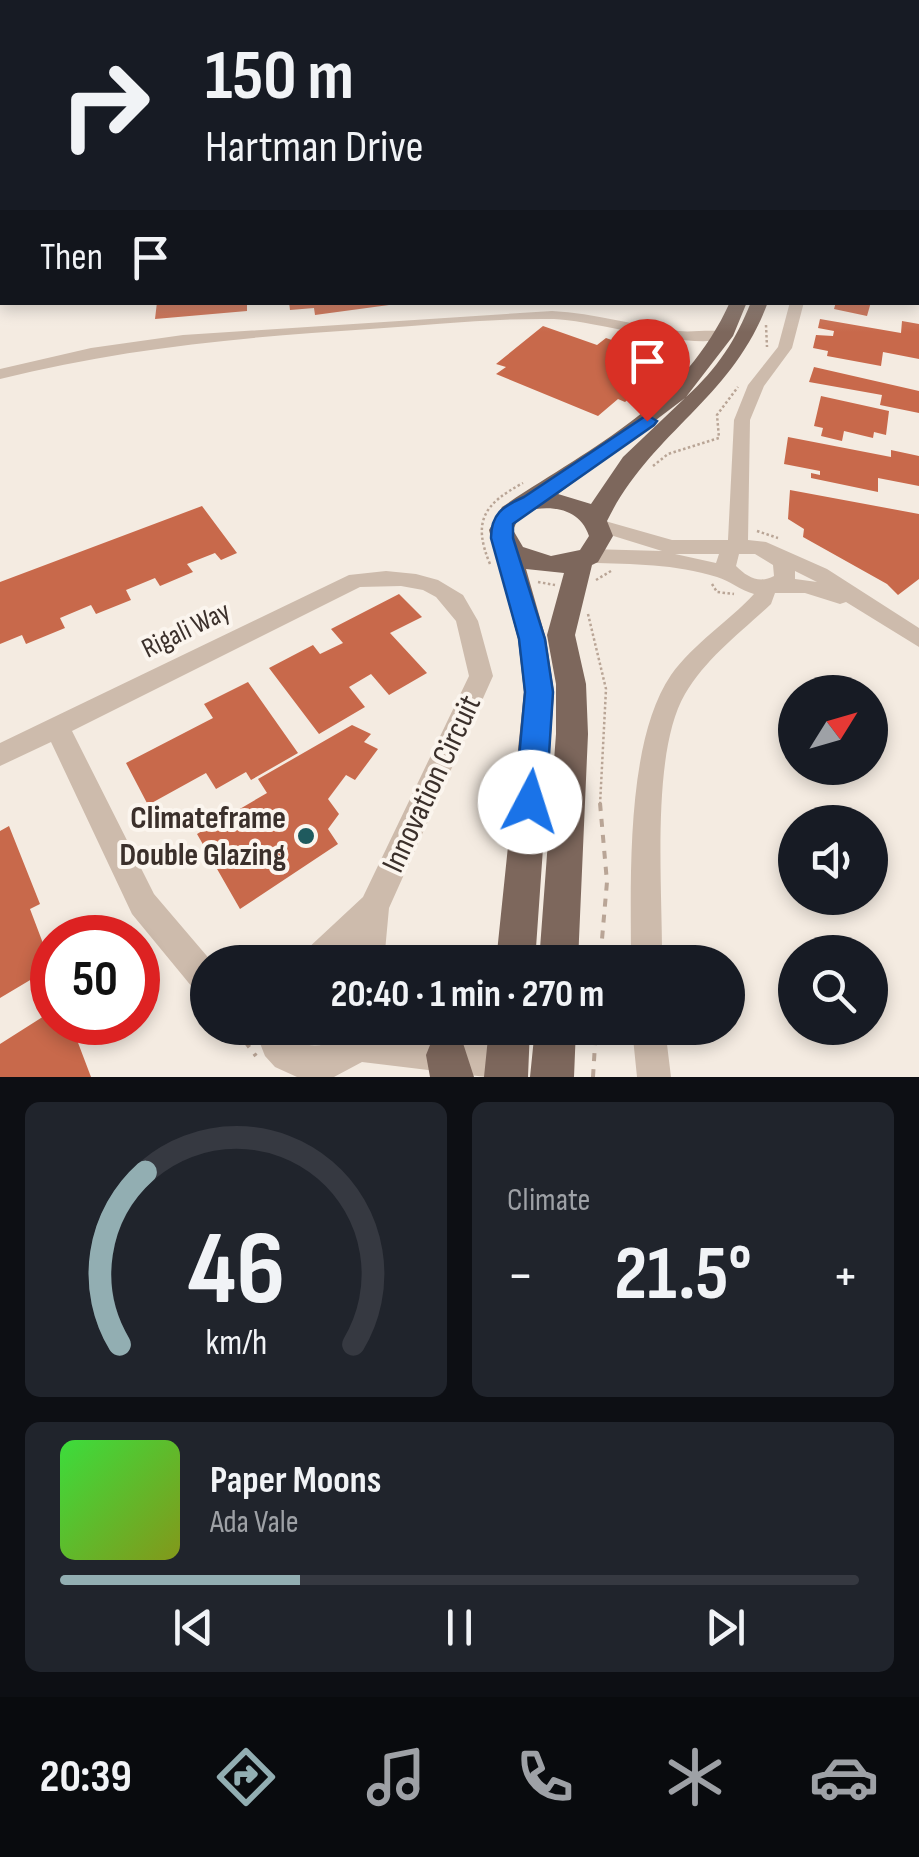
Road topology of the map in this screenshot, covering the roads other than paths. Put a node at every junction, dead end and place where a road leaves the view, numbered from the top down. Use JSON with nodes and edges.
{"nodes":[{"id":1,"x":738,"y":305,"type":"edge"},
{"id":2,"x":796,"y":305,"type":"edge"},
{"id":3,"x":765,"y":308,"type":"edge"},
{"id":4,"x":726,"y":335,"type":"junction"},
{"id":5,"x":676,"y":336,"type":"junction"},
{"id":6,"x":702,"y":369,"type":"junction"},
{"id":7,"x":0,"y":374,"type":"edge"},
{"id":8,"x":532,"y":502,"type":"junction"},
{"id":9,"x":596,"y":522,"type":"junction"},
{"id":10,"x":740,"y":543,"type":"junction"},
{"id":11,"x":507,"y":546,"type":"junction"},
{"id":12,"x":776,"y":549,"type":"junction"},
{"id":13,"x":580,"y":568,"type":"junction"},
{"id":14,"x":731,"y":575,"type":"junction"},
{"id":15,"x":404,"y":576,"type":"joint"},
{"id":16,"x":770,"y":587,"type":"junction"},
{"id":17,"x":874,"y":610,"type":"junction"},
{"id":18,"x":732,"y":626,"type":"junction"},
{"id":19,"x":919,"y":639,"type":"edge"},
{"id":20,"x":57,"y":726,"type":"junction"},
{"id":21,"x":0,"y":755,"type":"edge"},
{"id":22,"x":374,"y":908,"type":"junction"},
{"id":23,"x":334,"y":945,"type":"edge"},
{"id":24,"x":371,"y":945,"type":"edge"},
{"id":25,"x":517,"y":945,"type":"edge"},
{"id":26,"x":561,"y":945,"type":"edge"},
{"id":27,"x":647,"y":945,"type":"edge"},
{"id":28,"x":190,"y":960,"type":"edge"},
{"id":29,"x":650,"y":1045,"type":"edge"},
{"id":30,"x":276,"y":1049,"type":"edge"},
{"id":31,"x":352,"y":1052,"type":"edge"},
{"id":32,"x":508,"y":1056,"type":"edge"},
{"id":33,"x":564,"y":1063,"type":"edge"},
{"id":34,"x":450,"y":1066,"type":"edge"},
{"id":35,"x":654,"y":1077,"type":"edge"}],
"edges":[{"from":1,"to":4,"type":"main road"},
{"from":2,"to":10,"type":"street"},
{"from":3,"to":9,"type":"main road"},
{"from":4,"to":5,"type":"street"},
{"from":4,"to":6,"type":"main road"},
{"from":5,"to":6,"type":"street"},
{"from":5,"to":7,"type":"street"},
{"from":6,"to":8,"type":"main road"},
{"from":8,"to":9,"type":"main road"},
{"from":8,"to":11,"type":"main road"},
{"from":9,"to":10,"type":"street"},
{"from":9,"to":13,"type":"main road"},
{"from":10,"to":12,"type":"street"},
{"from":10,"to":14,"type":"street"},
{"from":11,"to":13,"type":"main road"},
{"from":11,"to":25,"type":"main road"},
{"from":12,"to":16,"type":"street"},
{"from":12,"to":17,"type":"street"},
{"from":13,"to":14,"type":"street"},
{"from":13,"to":26,"type":"main road"},
{"from":14,"to":16,"type":"street"},
{"from":14,"to":18,"type":"street"},
{"from":15,"to":20,"type":"street","name":"Rigali Way"},
{"from":15,"to":22,"type":"street","name":"Innovation Circuit"},
{"from":16,"to":17,"type":"street"},
{"from":16,"to":18,"type":"street"},
{"from":17,"to":19,"type":"street"},
{"from":18,"to":27,"type":"street"},
{"from":20,"to":21,"type":"street","name":"Rigali Way"},
{"from":20,"to":28,"type":"street"},
{"from":22,"to":23,"type":"street","name":"Innovation Circuit"},
{"from":22,"to":24,"type":"street","name":"Innovation Circuit"},
{"from":29,"to":35,"type":"street"},
{"from":30,"to":31,"type":"street"},
{"from":31,"to":34,"type":"street"},
{"from":32,"to":33,"type":"street"},
{"from":32,"to":34,"type":"street"}]}
